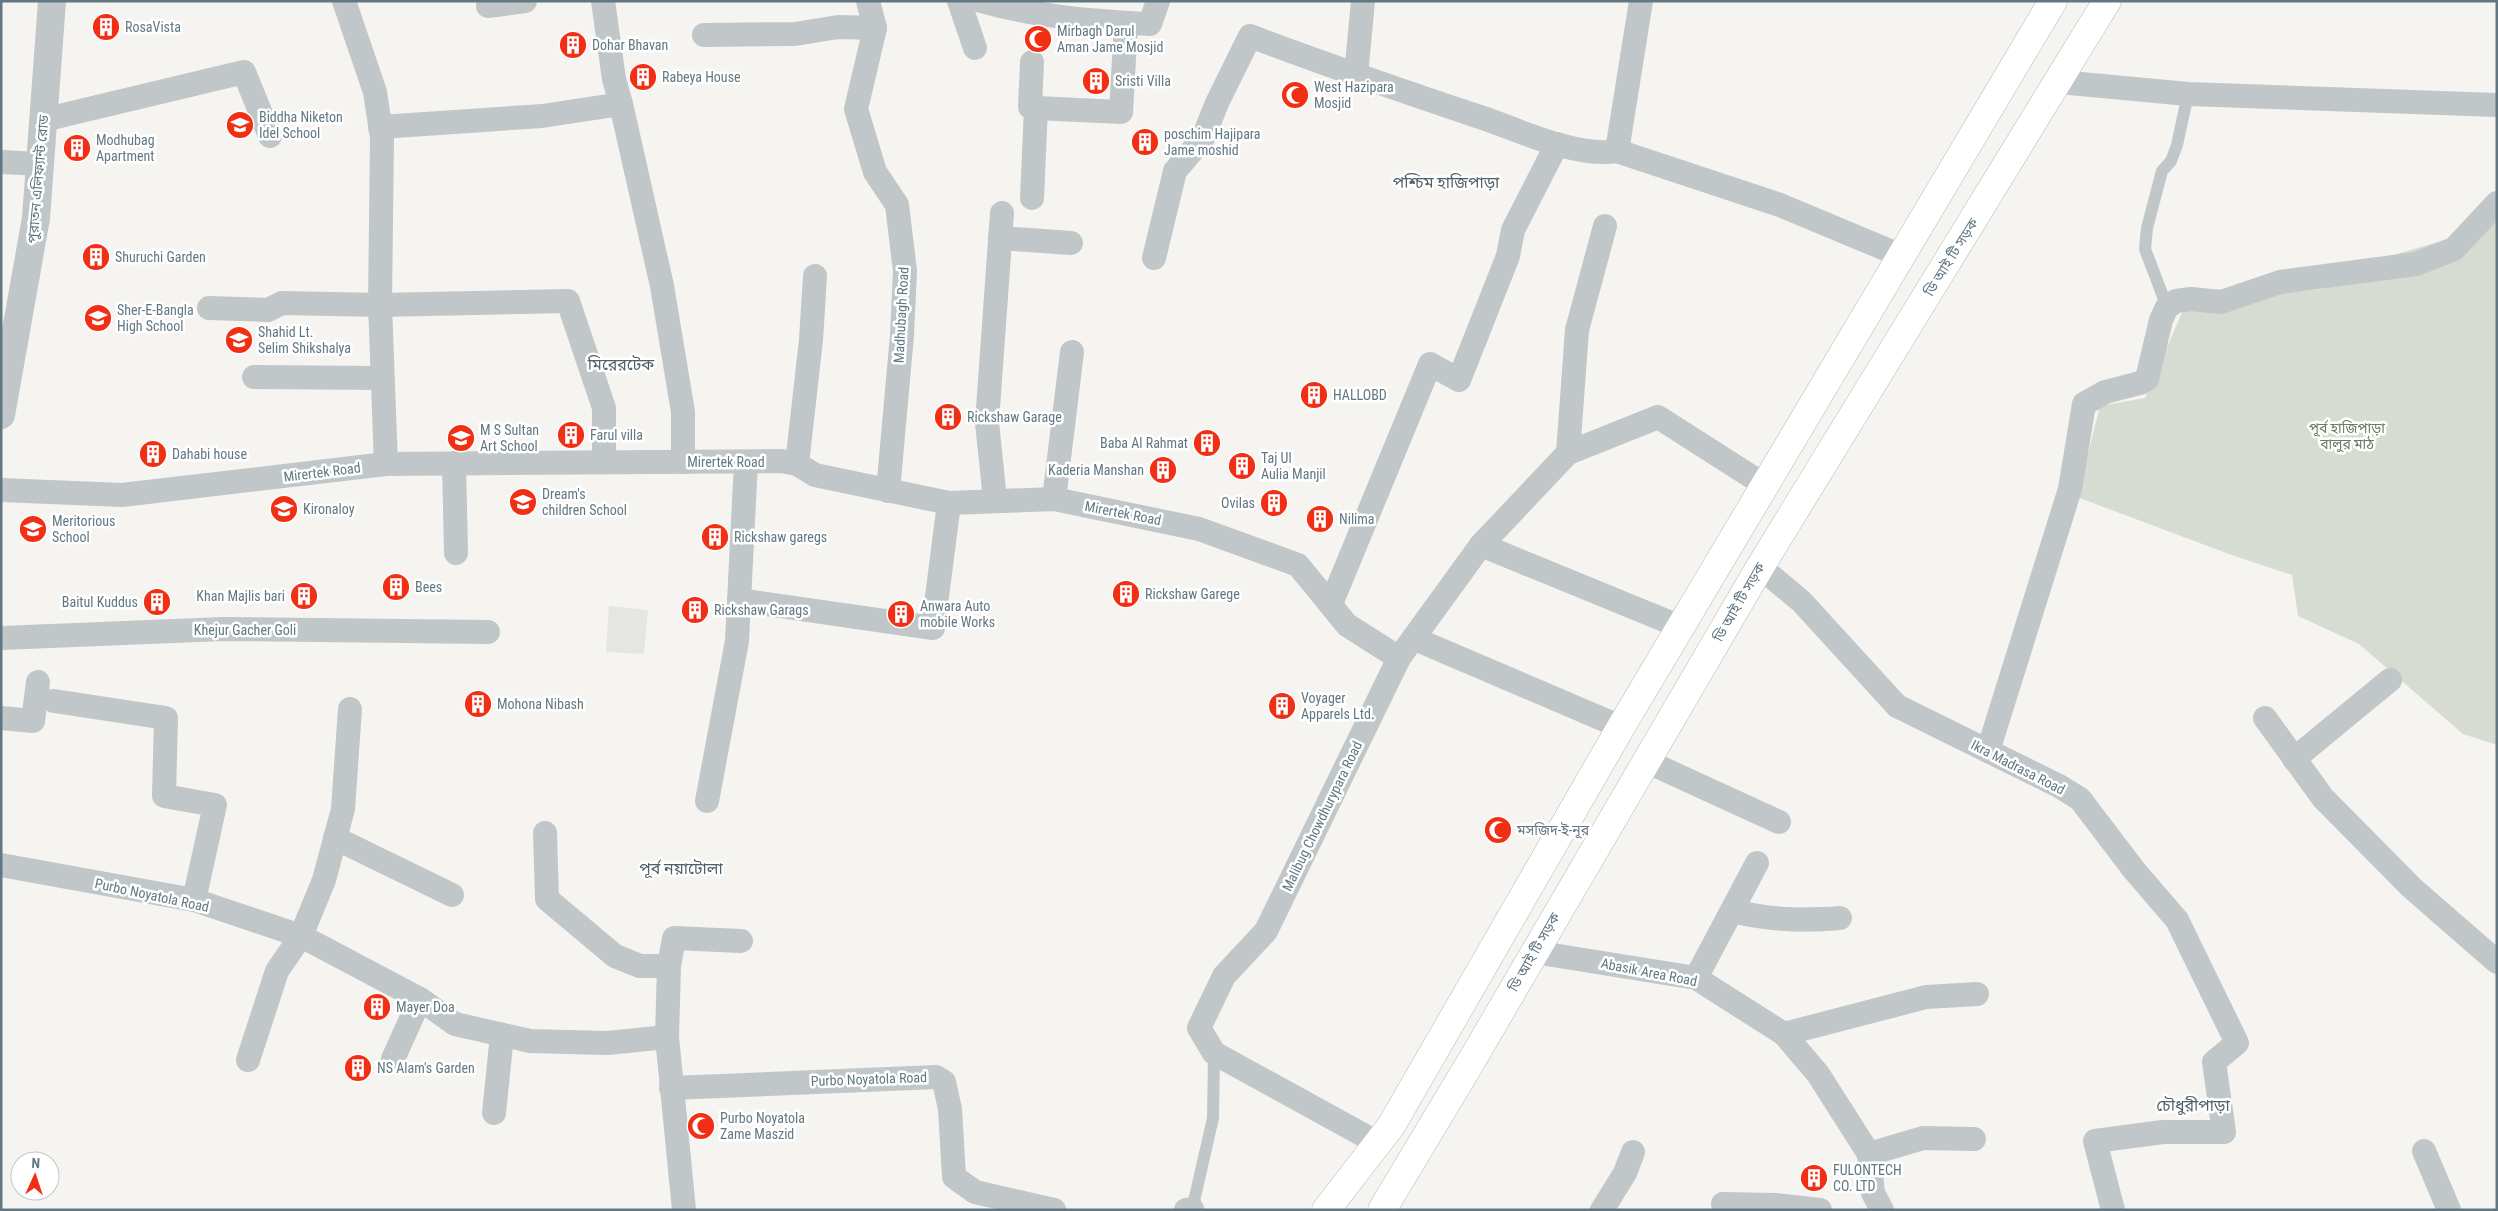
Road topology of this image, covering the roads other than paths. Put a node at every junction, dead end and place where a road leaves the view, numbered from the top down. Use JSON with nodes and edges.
{"nodes":[{"id":1,"x":52,"y":1,"type":"edge"},
{"id":2,"x":344,"y":1,"type":"edge"},
{"id":3,"x":525,"y":1,"type":"edge"},
{"id":4,"x":603,"y":1,"type":"edge"},
{"id":5,"x":868,"y":1,"type":"edge"},
{"id":6,"x":959,"y":1,"type":"edge"},
{"id":7,"x":981,"y":1,"type":"edge"},
{"id":8,"x":1158,"y":1,"type":"edge"},
{"id":9,"x":1362,"y":1,"type":"edge"},
{"id":10,"x":1641,"y":1,"type":"edge"},
{"id":11,"x":2053,"y":1,"type":"edge"},
{"id":12,"x":2107,"y":1,"type":"edge"},
{"id":13,"x":488,"y":6,"type":"dead end"},
{"id":14,"x":1126,"y":23,"type":"junction"},
{"id":15,"x":875,"y":28,"type":"junction"},
{"id":16,"x":704,"y":35,"type":"dead end"},
{"id":17,"x":975,"y":48,"type":"dead end"},
{"id":18,"x":1032,"y":62,"type":"dead end"},
{"id":19,"x":1356,"y":76,"type":"junction"},
{"id":20,"x":2059,"y":82,"type":"junction"},
{"id":21,"x":2188,"y":94,"type":"junction"},
{"id":22,"x":621,"y":104,"type":"junction"},
{"id":23,"x":2497,"y":105,"type":"edge"},
{"id":24,"x":1036,"y":108,"type":"junction"},
{"id":25,"x":43,"y":120,"type":"junction"},
{"id":26,"x":380,"y":127,"type":"junction"},
{"id":27,"x":270,"y":136,"type":"dead end"},
{"id":28,"x":1557,"y":144,"type":"junction"},
{"id":29,"x":1617,"y":151,"type":"junction"},
{"id":30,"x":1,"y":162,"type":"edge"},
{"id":31,"x":41,"y":164,"type":"junction"},
{"id":32,"x":1032,"y":198,"type":"dead end"},
{"id":33,"x":2497,"y":203,"type":"edge"},
{"id":34,"x":1002,"y":213,"type":"dead end"},
{"id":35,"x":1605,"y":226,"type":"dead end"},
{"id":36,"x":1000,"y":238,"type":"junction"},
{"id":37,"x":1071,"y":242,"type":"dead end"},
{"id":38,"x":1902,"y":256,"type":"junction"},
{"id":39,"x":1154,"y":258,"type":"dead end"},
{"id":40,"x":815,"y":276,"type":"dead end"},
{"id":41,"x":380,"y":305,"type":"junction"},
{"id":42,"x":2167,"y":306,"type":"junction"},
{"id":43,"x":209,"y":308,"type":"dead end"},
{"id":44,"x":1072,"y":352,"type":"dead end"},
{"id":45,"x":254,"y":377,"type":"dead end"},
{"id":46,"x":382,"y":378,"type":"junction"},
{"id":47,"x":1,"y":415,"type":"edge"},
{"id":48,"x":1568,"y":454,"type":"junction"},
{"id":49,"x":604,"y":462,"type":"junction"},
{"id":50,"x":683,"y":462,"type":"junction"},
{"id":51,"x":746,"y":462,"type":"junction"},
{"id":52,"x":454,"y":463,"type":"junction"},
{"id":53,"x":386,"y":464,"type":"junction"},
{"id":54,"x":797,"y":464,"type":"junction"},
{"id":55,"x":1766,"y":486,"type":"junction"},
{"id":56,"x":1,"y":490,"type":"edge"},
{"id":57,"x":888,"y":491,"type":"junction"},
{"id":58,"x":1054,"y":499,"type":"junction"},
{"id":59,"x":995,"y":500,"type":"junction"},
{"id":60,"x":949,"y":503,"type":"junction"},
{"id":61,"x":1481,"y":545,"type":"junction"},
{"id":62,"x":456,"y":553,"type":"dead end"},
{"id":63,"x":1760,"y":566,"type":"junction"},
{"id":64,"x":739,"y":600,"type":"junction"},
{"id":65,"x":1331,"y":604,"type":"junction"},
{"id":66,"x":1681,"y":627,"type":"junction"},
{"id":67,"x":488,"y":632,"type":"dead end"},
{"id":68,"x":1,"y":638,"type":"edge"},
{"id":69,"x":1415,"y":639,"type":"junction"},
{"id":70,"x":1399,"y":658,"type":"junction"},
{"id":71,"x":2390,"y":680,"type":"dead end"},
{"id":72,"x":38,"y":682,"type":"dead end"},
{"id":73,"x":54,"y":701,"type":"dead end"},
{"id":74,"x":350,"y":709,"type":"dead end"},
{"id":75,"x":1,"y":718,"type":"edge"},
{"id":76,"x":2264,"y":718,"type":"dead end"},
{"id":77,"x":1621,"y":727,"type":"junction"},
{"id":78,"x":1988,"y":751,"type":"junction"},
{"id":79,"x":2294,"y":759,"type":"junction"},
{"id":80,"x":1646,"y":761,"type":"junction"},
{"id":81,"x":707,"y":801,"type":"dead end"},
{"id":82,"x":1779,"y":822,"type":"dead end"},
{"id":83,"x":545,"y":833,"type":"dead end"},
{"id":84,"x":335,"y":838,"type":"junction"},
{"id":85,"x":1757,"y":863,"type":"dead end"},
{"id":86,"x":1,"y":865,"type":"edge"},
{"id":87,"x":452,"y":895,"type":"dead end"},
{"id":88,"x":194,"y":900,"type":"junction"},
{"id":89,"x":1732,"y":911,"type":"junction"},
{"id":90,"x":1840,"y":918,"type":"dead end"},
{"id":91,"x":299,"y":938,"type":"junction"},
{"id":92,"x":741,"y":942,"type":"dead end"},
{"id":93,"x":1534,"y":952,"type":"junction"},
{"id":94,"x":2497,"y":962,"type":"edge"},
{"id":95,"x":669,"y":966,"type":"junction"},
{"id":96,"x":1696,"y":978,"type":"junction"},
{"id":97,"x":1977,"y":994,"type":"dead end"},
{"id":98,"x":420,"y":999,"type":"junction"},
{"id":99,"x":502,"y":1034,"type":"junction"},
{"id":100,"x":1784,"y":1034,"type":"junction"},
{"id":101,"x":667,"y":1037,"type":"junction"},
{"id":102,"x":1214,"y":1053,"type":"junction"},
{"id":103,"x":393,"y":1059,"type":"dead end"},
{"id":104,"x":248,"y":1060,"type":"dead end"},
{"id":105,"x":671,"y":1088,"type":"junction"},
{"id":106,"x":494,"y":1113,"type":"dead end"},
{"id":107,"x":1974,"y":1139,"type":"dead end"},
{"id":108,"x":1376,"y":1142,"type":"junction"},
{"id":109,"x":2424,"y":1151,"type":"dead end"},
{"id":110,"x":1633,"y":1152,"type":"dead end"},
{"id":111,"x":1869,"y":1154,"type":"junction"},
{"id":112,"x":973,"y":1201,"type":"edge"},
{"id":113,"x":1724,"y":1204,"type":"dead end"},
{"id":114,"x":1332,"y":1207,"type":"edge"},
{"id":115,"x":684,"y":1210,"type":"edge"},
{"id":116,"x":1054,"y":1210,"type":"edge"},
{"id":117,"x":1186,"y":1210,"type":"edge"},
{"id":118,"x":1192,"y":1210,"type":"edge"},
{"id":119,"x":1382,"y":1210,"type":"edge"},
{"id":120,"x":1602,"y":1210,"type":"edge"},
{"id":121,"x":1820,"y":1210,"type":"edge"},
{"id":122,"x":1882,"y":1210,"type":"edge"},
{"id":123,"x":2113,"y":1210,"type":"edge"},
{"id":124,"x":2449,"y":1210,"type":"edge"}],
"edges":[{"from":1,"to":25,"type":"street","name":"পুরাতন এলিফ্যান্ট রোড"},
{"from":2,"to":26,"type":"street"},
{"from":3,"to":13,"type":"street"},
{"from":4,"to":22,"type":"street"},
{"from":5,"to":15,"type":"street","name":"Madhubagh Road"},
{"from":6,"to":17,"type":"street"},
{"from":7,"to":14,"type":"street"},
{"from":8,"to":14,"type":"street"},
{"from":9,"to":19,"type":"street"},
{"from":10,"to":29,"type":"street"},
{"from":11,"to":38,"type":"main road"},
{"from":12,"to":20,"type":"main road","name":"ডি আই টি সড়ক"},
{"from":14,"to":24,"type":"street"},
{"from":15,"to":16,"type":"street"},
{"from":15,"to":57,"type":"street","name":"Madhubagh Road"},
{"from":18,"to":24,"type":"street"},
{"from":19,"to":28,"type":"street"},
{"from":19,"to":39,"type":"street"},
{"from":20,"to":21,"type":"street"},
{"from":20,"to":63,"type":"main road","name":"ডি আই টি সড়ক"},
{"from":21,"to":23,"type":"street"},
{"from":21,"to":42,"type":"lane"},
{"from":22,"to":26,"type":"street"},
{"from":22,"to":50,"type":"street"},
{"from":24,"to":32,"type":"street"},
{"from":25,"to":27,"type":"street"},
{"from":25,"to":31,"type":"street","name":"পুরাতন এলিফ্যান্ট রোড"},
{"from":26,"to":41,"type":"street"},
{"from":28,"to":29,"type":"street"},
{"from":28,"to":65,"type":"street"},
{"from":29,"to":38,"type":"street"},
{"from":30,"to":31,"type":"street"},
{"from":31,"to":47,"type":"street","name":"পুরাতন এলিফ্যান্ট রোড"},
{"from":33,"to":42,"type":"street"},
{"from":34,"to":36,"type":"street"},
{"from":35,"to":48,"type":"street"},
{"from":36,"to":37,"type":"street"},
{"from":36,"to":59,"type":"street"},
{"from":38,"to":55,"type":"main road"},
{"from":40,"to":54,"type":"street"},
{"from":41,"to":43,"type":"street"},
{"from":41,"to":46,"type":"street"},
{"from":41,"to":49,"type":"street"},
{"from":42,"to":78,"type":"street"},
{"from":44,"to":58,"type":"street"},
{"from":45,"to":46,"type":"street"},
{"from":46,"to":53,"type":"street"},
{"from":48,"to":55,"type":"street","name":"Malibug Chowdhurypara Road"},
{"from":48,"to":61,"type":"street","name":"Malibug Chowdhurypara Road"},
{"from":49,"to":50,"type":"street","name":"Mirertek Road"},
{"from":49,"to":52,"type":"street","name":"Mirertek Road"},
{"from":50,"to":51,"type":"street","name":"Mirertek Road"},
{"from":51,"to":54,"type":"street","name":"Mirertek Road"},
{"from":51,"to":64,"type":"street"},
{"from":52,"to":53,"type":"street","name":"Mirertek Road"},
{"from":52,"to":62,"type":"street"},
{"from":53,"to":56,"type":"street","name":"Mirertek Road"},
{"from":54,"to":57,"type":"street","name":"Mirertek Road"},
{"from":55,"to":66,"type":"main road"},
{"from":57,"to":60,"type":"street","name":"Mirertek Road"},
{"from":58,"to":59,"type":"street","name":"Mirertek Road"},
{"from":58,"to":65,"type":"street","name":"Mirertek Road"},
{"from":59,"to":60,"type":"street","name":"Mirertek Road"},
{"from":60,"to":64,"type":"street"},
{"from":61,"to":66,"type":"street"},
{"from":61,"to":69,"type":"street","name":"Malibug Chowdhurypara Road"},
{"from":63,"to":78,"type":"street","name":"Ikra Madrasa Road"},
{"from":63,"to":80,"type":"main road","name":"ডি আই টি সড়ক"},
{"from":64,"to":81,"type":"street"},
{"from":65,"to":70,"type":"street","name":"Mirertek Road"},
{"from":66,"to":77,"type":"main road"},
{"from":67,"to":68,"type":"street","name":"Khejur Gacher Goli"},
{"from":69,"to":70,"type":"street","name":"Malibug Chowdhurypara Road"},
{"from":69,"to":77,"type":"street"},
{"from":70,"to":102,"type":"street","name":"Malibug Chowdhurypara Road"},
{"from":71,"to":79,"type":"street"},
{"from":72,"to":75,"type":"street"},
{"from":73,"to":88,"type":"street"},
{"from":74,"to":84,"type":"street"},
{"from":76,"to":79,"type":"street"},
{"from":77,"to":108,"type":"main road"},
{"from":78,"to":123,"type":"street","name":"Ikra Madrasa Road"},
{"from":79,"to":94,"type":"street"},
{"from":80,"to":82,"type":"street"},
{"from":80,"to":93,"type":"main road","name":"ডি আই টি সড়ক"},
{"from":83,"to":95,"type":"street"},
{"from":84,"to":87,"type":"street"},
{"from":84,"to":91,"type":"street"},
{"from":85,"to":89,"type":"street"},
{"from":86,"to":88,"type":"street","name":"Purbo Noyatola Road"},
{"from":88,"to":91,"type":"street","name":"Purbo Noyatola Road"},
{"from":89,"to":90,"type":"street"},
{"from":89,"to":96,"type":"street"},
{"from":91,"to":98,"type":"street","name":"Purbo Noyatola Road"},
{"from":91,"to":104,"type":"street"},
{"from":92,"to":95,"type":"street"},
{"from":93,"to":96,"type":"street","name":"Abasik Area Road"},
{"from":93,"to":119,"type":"main road","name":"ডি আই টি সড়ক"},
{"from":95,"to":101,"type":"street"},
{"from":96,"to":100,"type":"street","name":"Abasik Area Road"},
{"from":97,"to":100,"type":"street"},
{"from":98,"to":99,"type":"street","name":"Purbo Noyatola Road"},
{"from":98,"to":103,"type":"street"},
{"from":99,"to":101,"type":"street","name":"Purbo Noyatola Road"},
{"from":99,"to":106,"type":"street"},
{"from":100,"to":111,"type":"street","name":"Abasik Area Road"},
{"from":101,"to":105,"type":"street"},
{"from":102,"to":108,"type":"street"},
{"from":102,"to":118,"type":"lane"},
{"from":105,"to":112,"type":"street","name":"Purbo Noyatola Road"},
{"from":105,"to":115,"type":"street"},
{"from":107,"to":111,"type":"street"},
{"from":108,"to":114,"type":"main road"},
{"from":109,"to":124,"type":"street"},
{"from":110,"to":120,"type":"street"},
{"from":111,"to":122,"type":"street","name":"Abasik Area Road"},
{"from":112,"to":116,"type":"street","name":"Purbo Noyatola Road"},
{"from":113,"to":121,"type":"street"},
{"from":117,"to":118,"type":"street"}]}
